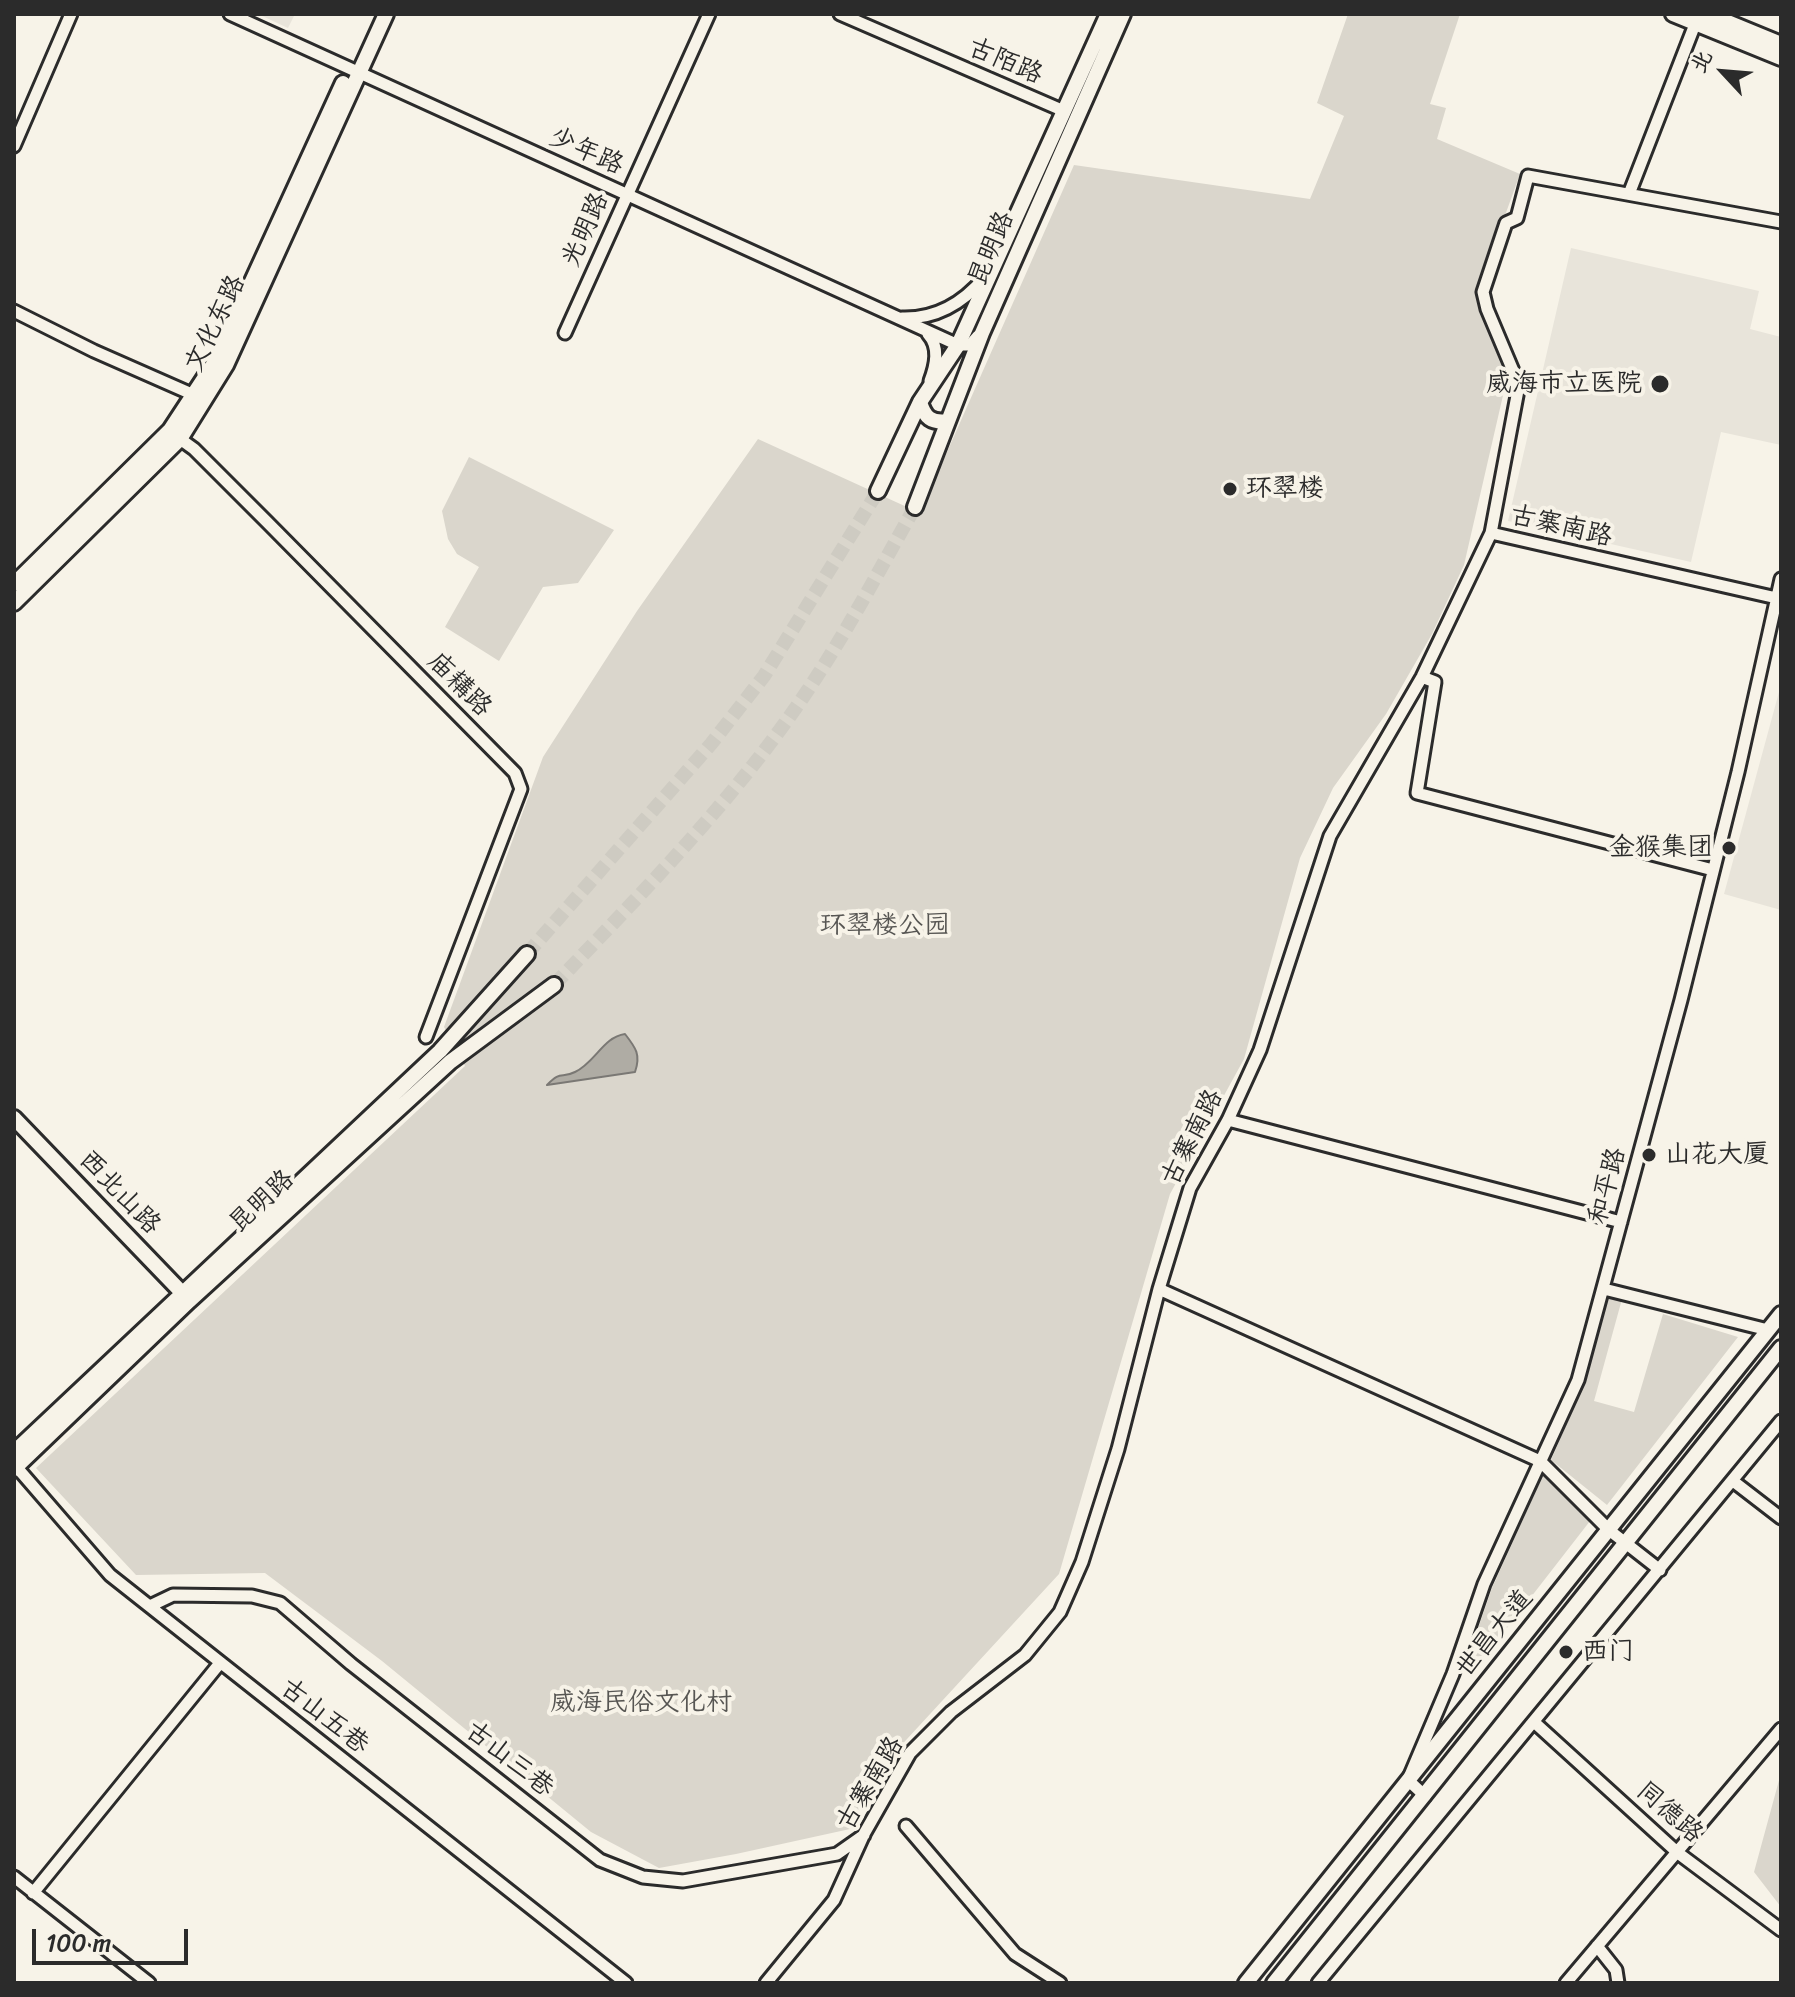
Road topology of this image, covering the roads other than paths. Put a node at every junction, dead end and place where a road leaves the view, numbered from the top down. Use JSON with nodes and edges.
{"nodes":[{"id":1,"x":71,"y":14,"type":"edge"},
{"id":2,"x":230,"y":14,"type":"edge"},
{"id":3,"x":375,"y":14,"type":"edge"},
{"id":4,"x":386,"y":14,"type":"edge"},
{"id":5,"x":709,"y":14,"type":"edge"},
{"id":6,"x":840,"y":14,"type":"edge"},
{"id":7,"x":1108,"y":14,"type":"edge"},
{"id":8,"x":1123,"y":14,"type":"edge"},
{"id":9,"x":1673,"y":14,"type":"edge"},
{"id":10,"x":1701,"y":17,"type":"edge"},
{"id":11,"x":1781,"y":44,"type":"edge"},
{"id":12,"x":1781,"y":58,"type":"edge"},
{"id":13,"x":354,"y":71,"type":"junction"},
{"id":14,"x":1064,"y":111,"type":"junction"},
{"id":15,"x":14,"y":146,"type":"edge"},
{"id":16,"x":626,"y":194,"type":"junction"},
{"id":17,"x":1629,"y":194,"type":"junction"},
{"id":18,"x":1781,"y":222,"type":"edge"},
{"id":19,"x":995,"y":266,"type":"junction"},
{"id":20,"x":14,"y":311,"type":"edge"},
{"id":21,"x":897,"y":318,"type":"junction"},
{"id":22,"x":925,"y":330,"type":"junction"},
{"id":23,"x":565,"y":333,"type":"dead end"},
{"id":24,"x":982,"y":333,"type":"junction"},
{"id":25,"x":958,"y":345,"type":"junction"},
{"id":26,"x":194,"y":395,"type":"junction"},
{"id":27,"x":920,"y":402,"type":"junction"},
{"id":28,"x":948,"y":421,"type":"junction"},
{"id":29,"x":175,"y":434,"type":"junction"},
{"id":30,"x":878,"y":491,"type":"tunnel mouth"},
{"id":31,"x":915,"y":507,"type":"tunnel mouth"},
{"id":32,"x":1491,"y":533,"type":"junction"},
{"id":33,"x":1781,"y":579,"type":"edge"},
{"id":34,"x":14,"y":584,"type":"edge"},
{"id":35,"x":1779,"y":599,"type":"edge"},
{"id":36,"x":14,"y":603,"type":"edge"},
{"id":37,"x":1422,"y":677,"type":"junction"},
{"id":38,"x":1713,"y":870,"type":"junction"},
{"id":39,"x":527,"y":954,"type":"tunnel mouth"},
{"id":40,"x":554,"y":985,"type":"tunnel mouth"},
{"id":41,"x":426,"y":1037,"type":"dead end"},
{"id":42,"x":14,"y":1118,"type":"edge"},
{"id":43,"x":1228,"y":1120,"type":"junction"},
{"id":44,"x":1621,"y":1222,"type":"junction"},
{"id":45,"x":1159,"y":1289,"type":"junction"},
{"id":46,"x":1604,"y":1289,"type":"junction"},
{"id":47,"x":186,"y":1297,"type":"junction"},
{"id":48,"x":1781,"y":1314,"type":"edge"},
{"id":49,"x":1768,"y":1330,"type":"junction"},
{"id":50,"x":1781,"y":1348,"type":"edge"},
{"id":51,"x":1781,"y":1421,"type":"edge"},
{"id":52,"x":1540,"y":1461,"type":"junction"},
{"id":53,"x":14,"y":1463,"type":"edge"},
{"id":54,"x":1733,"y":1481,"type":"junction"},
{"id":55,"x":1781,"y":1518,"type":"edge"},
{"id":56,"x":1609,"y":1530,"type":"junction"},
{"id":57,"x":1626,"y":1544,"type":"junction"},
{"id":58,"x":1660,"y":1570,"type":"junction"},
{"id":59,"x":150,"y":1606,"type":"junction"},
{"id":60,"x":220,"y":1663,"type":"junction"},
{"id":61,"x":1534,"y":1722,"type":"junction"},
{"id":62,"x":1781,"y":1729,"type":"edge"},
{"id":63,"x":1408,"y":1780,"type":"junction"},
{"id":64,"x":1425,"y":1796,"type":"junction"},
{"id":65,"x":906,"y":1826,"type":"dead end"},
{"id":66,"x":864,"y":1834,"type":"junction"},
{"id":67,"x":1678,"y":1853,"type":"junction"},
{"id":68,"x":14,"y":1877,"type":"edge"},
{"id":69,"x":33,"y":1893,"type":"junction"},
{"id":70,"x":1781,"y":1930,"type":"edge"},
{"id":71,"x":1597,"y":1946,"type":"junction"},
{"id":72,"x":149,"y":1983,"type":"edge"},
{"id":73,"x":626,"y":1983,"type":"edge"},
{"id":74,"x":766,"y":1983,"type":"edge"},
{"id":75,"x":1060,"y":1983,"type":"edge"},
{"id":76,"x":1246,"y":1983,"type":"edge"},
{"id":77,"x":1274,"y":1983,"type":"edge"},
{"id":78,"x":1318,"y":1983,"type":"edge"},
{"id":79,"x":1566,"y":1983,"type":"edge"},
{"id":80,"x":1618,"y":1983,"type":"edge"}],
"edges":[{"from":1,"to":15,"type":"street"},
{"from":2,"to":13,"type":"street","name":"少年路"},
{"from":3,"to":13,"type":"main road"},
{"from":4,"to":13,"type":"main road","name":"文化东路"},
{"from":5,"to":16,"type":"street","name":"光明路"},
{"from":6,"to":14,"type":"street","name":"古陌路"},
{"from":7,"to":14,"type":"main road","name":"昆明路"},
{"from":8,"to":24,"type":"main road","name":"昆明路"},
{"from":9,"to":10,"type":"main road"},
{"from":10,"to":11,"type":"main road"},
{"from":10,"to":12,"type":"main road"},
{"from":10,"to":17,"type":"street"},
{"from":13,"to":16,"type":"street","name":"少年路"},
{"from":13,"to":26,"type":"main road"},
{"from":13,"to":29,"type":"main road","name":"文化东路"},
{"from":14,"to":19,"type":"main road","name":"昆明路"},
{"from":16,"to":21,"type":"street","name":"少年路"},
{"from":16,"to":23,"type":"street","name":"光明路"},
{"from":17,"to":18,"type":"street"},
{"from":17,"to":32,"type":"street"},
{"from":19,"to":21,"type":"street"},
{"from":19,"to":25,"type":"main road","name":"昆明路"},
{"from":20,"to":26,"type":"street"},
{"from":21,"to":22,"type":"street","name":"少年路"},
{"from":22,"to":25,"type":"street","name":"少年路"},
{"from":22,"to":27,"type":"street"},
{"from":24,"to":25,"type":"street"},
{"from":24,"to":28,"type":"main road","name":"昆明路"},
{"from":25,"to":27,"type":"main road","name":"昆明路"},
{"from":26,"to":29,"type":"main road"},
{"from":27,"to":28,"type":"main road"},
{"from":27,"to":30,"type":"main road","name":"昆明路"},
{"from":28,"to":31,"type":"main road","name":"昆明路"},
{"from":29,"to":34,"type":"main road"},
{"from":29,"to":36,"type":"main road","name":"文化东路"},
{"from":29,"to":41,"type":"street","name":"庙耩路"},
{"from":32,"to":35,"type":"street","name":"古寨南路"},
{"from":32,"to":37,"type":"street","name":"古寨南路"},
{"from":33,"to":35,"type":"street","name":"和平路"},
{"from":35,"to":38,"type":"street","name":"和平路"},
{"from":37,"to":38,"type":"street"},
{"from":37,"to":43,"type":"street","name":"古寨南路"},
{"from":38,"to":44,"type":"street","name":"和平路"},
{"from":39,"to":47,"type":"main road","name":"昆明路"},
{"from":40,"to":47,"type":"main road","name":"昆明路"},
{"from":42,"to":47,"type":"main road","name":"西北山路"},
{"from":43,"to":44,"type":"street"},
{"from":43,"to":45,"type":"street","name":"古寨南路"},
{"from":44,"to":46,"type":"street","name":"和平路"},
{"from":45,"to":52,"type":"street"},
{"from":45,"to":66,"type":"street","name":"古寨南路"},
{"from":46,"to":49,"type":"street"},
{"from":46,"to":52,"type":"street","name":"和平路"},
{"from":47,"to":53,"type":"main road","name":"昆明路"},
{"from":48,"to":49,"type":"main road","name":"世昌大道"},
{"from":49,"to":56,"type":"main road","name":"世昌大道"},
{"from":50,"to":57,"type":"main road","name":"世昌大道"},
{"from":51,"to":54,"type":"street"},
{"from":52,"to":56,"type":"street"},
{"from":52,"to":63,"type":"street","name":"和平路"},
{"from":53,"to":59,"type":"street","name":"古山五巷"},
{"from":54,"to":55,"type":"street"},
{"from":54,"to":58,"type":"street"},
{"from":56,"to":57,"type":"street"},
{"from":56,"to":63,"type":"main road","name":"世昌大道"},
{"from":57,"to":58,"type":"street"},
{"from":57,"to":64,"type":"main road","name":"世昌大道"},
{"from":58,"to":61,"type":"street"},
{"from":59,"to":60,"type":"street","name":"古山五巷"},
{"from":59,"to":66,"type":"street","name":"古山三巷"},
{"from":60,"to":69,"type":"street"},
{"from":60,"to":73,"type":"street","name":"古山五巷"},
{"from":61,"to":67,"type":"street","name":"同德路"},
{"from":61,"to":78,"type":"street"},
{"from":62,"to":67,"type":"street"},
{"from":63,"to":64,"type":"street"},
{"from":63,"to":76,"type":"main road","name":"世昌大道"},
{"from":64,"to":77,"type":"main road","name":"世昌大道"},
{"from":65,"to":75,"type":"street"},
{"from":66,"to":74,"type":"street","name":"古寨南路"},
{"from":67,"to":70,"type":"street","name":"同德路"},
{"from":67,"to":71,"type":"street"},
{"from":68,"to":69,"type":"street"},
{"from":69,"to":72,"type":"street"},
{"from":71,"to":79,"type":"street"},
{"from":71,"to":80,"type":"street"}]}
